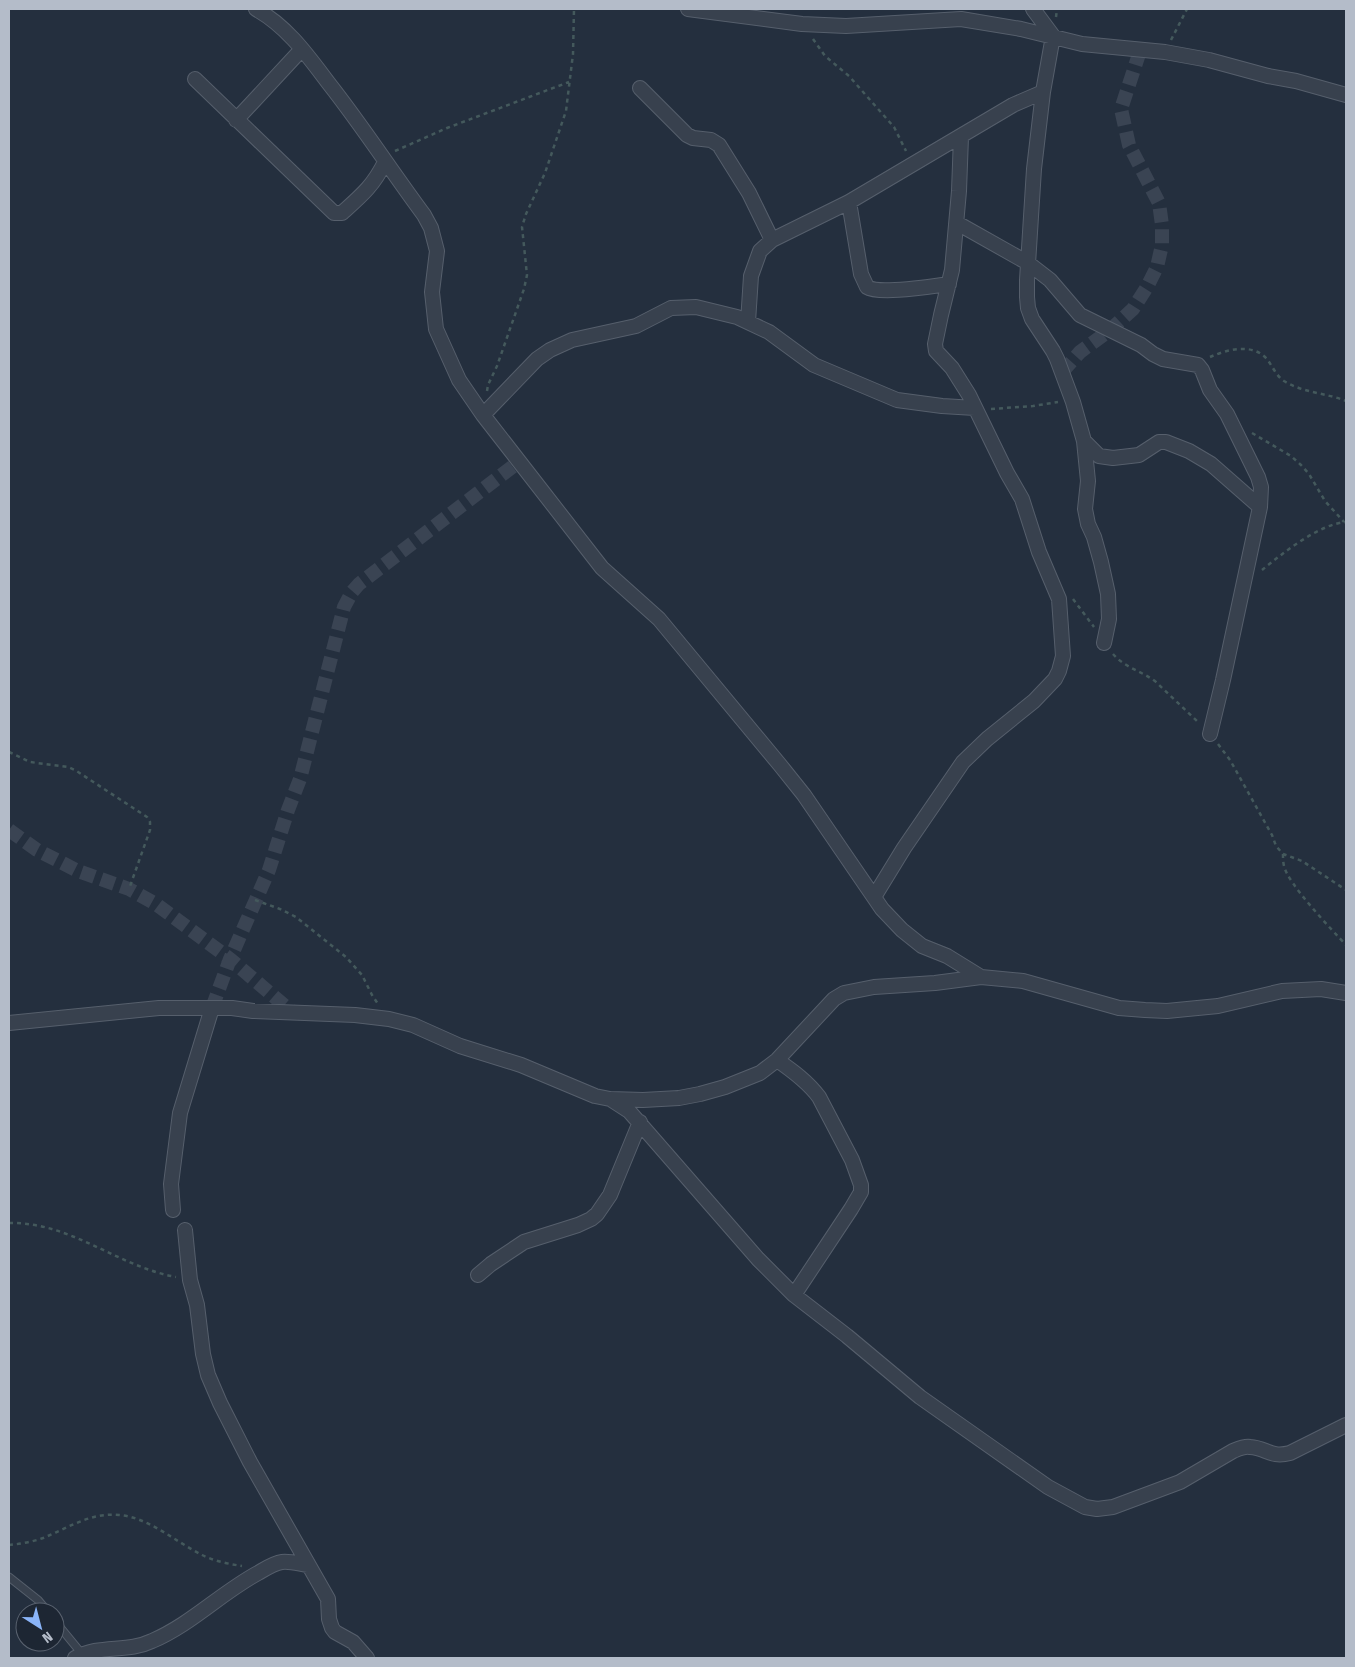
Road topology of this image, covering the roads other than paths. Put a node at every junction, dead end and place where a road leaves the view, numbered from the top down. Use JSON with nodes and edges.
{"nodes":[{"id":1,"x":256,"y":9,"type":"edge"},
{"id":2,"x":688,"y":9,"type":"edge"},
{"id":3,"x":1034,"y":9,"type":"edge"},
{"id":4,"x":1053,"y":36,"type":"junction"},
{"id":5,"x":302,"y":49,"type":"junction"},
{"id":6,"x":195,"y":79,"type":"dead end"},
{"id":7,"x":640,"y":88,"type":"dead end"},
{"id":8,"x":1043,"y":92,"type":"junction"},
{"id":9,"x":1346,"y":95,"type":"edge"},
{"id":10,"x":236,"y":120,"type":"junction"},
{"id":11,"x":961,"y":138,"type":"junction"},
{"id":12,"x":383,"y":159,"type":"junction"},
{"id":13,"x":849,"y":202,"type":"junction"},
{"id":14,"x":957,"y":223,"type":"junction"},
{"id":15,"x":772,"y":240,"type":"junction"},
{"id":16,"x":1028,"y":263,"type":"junction"},
{"id":17,"x":949,"y":284,"type":"junction"},
{"id":18,"x":748,"y":322,"type":"junction"},
{"id":19,"x":975,"y":408,"type":"junction"},
{"id":20,"x":485,"y":412,"type":"junction"},
{"id":21,"x":1084,"y":441,"type":"junction"},
{"id":22,"x":1260,"y":507,"type":"junction"},
{"id":23,"x":1104,"y":643,"type":"road end"},
{"id":24,"x":1210,"y":734,"type":"road end"},
{"id":25,"x":874,"y":897,"type":"junction"},
{"id":26,"x":981,"y":977,"type":"junction"},
{"id":27,"x":1346,"y":993,"type":"edge"},
{"id":28,"x":212,"y":1008,"type":"junction"},
{"id":29,"x":9,"y":1023,"type":"edge"},
{"id":30,"x":777,"y":1060,"type":"junction"},
{"id":31,"x":610,"y":1099,"type":"junction"},
{"id":32,"x":640,"y":1122,"type":"junction"},
{"id":33,"x":173,"y":1210,"type":"dead end"},
{"id":34,"x":186,"y":1230,"type":"dead end"},
{"id":35,"x":478,"y":1275,"type":"dead end"},
{"id":36,"x":794,"y":1294,"type":"junction"},
{"id":37,"x":1346,"y":1425,"type":"edge"},
{"id":38,"x":308,"y":1565,"type":"junction"},
{"id":39,"x":9,"y":1577,"type":"edge"},
{"id":40,"x":40,"y":1602,"type":"edge"},
{"id":41,"x":65,"y":1636,"type":"edge"},
{"id":42,"x":78,"y":1656,"type":"edge"},
{"id":43,"x":367,"y":1658,"type":"edge"}],
"edges":[{"from":1,"to":5,"type":"street"},
{"from":2,"to":4,"type":"street"},
{"from":3,"to":4,"type":"street"},
{"from":4,"to":8,"type":"street"},
{"from":4,"to":9,"type":"street"},
{"from":5,"to":10,"type":"street"},
{"from":5,"to":12,"type":"street"},
{"from":6,"to":10,"type":"street"},
{"from":7,"to":15,"type":"street"},
{"from":8,"to":11,"type":"street"},
{"from":8,"to":16,"type":"street"},
{"from":10,"to":12,"type":"street"},
{"from":11,"to":13,"type":"street"},
{"from":11,"to":14,"type":"street"},
{"from":12,"to":20,"type":"street"},
{"from":13,"to":15,"type":"street"},
{"from":13,"to":17,"type":"street"},
{"from":14,"to":16,"type":"street"},
{"from":14,"to":17,"type":"street"},
{"from":15,"to":18,"type":"street"},
{"from":16,"to":21,"type":"street"},
{"from":16,"to":22,"type":"street"},
{"from":17,"to":19,"type":"street"},
{"from":18,"to":19,"type":"street"},
{"from":18,"to":20,"type":"street"},
{"from":19,"to":25,"type":"street"},
{"from":20,"to":25,"type":"street"},
{"from":21,"to":22,"type":"street"},
{"from":21,"to":23,"type":"street"},
{"from":22,"to":24,"type":"street"},
{"from":25,"to":26,"type":"street"},
{"from":26,"to":27,"type":"street"},
{"from":26,"to":30,"type":"street"},
{"from":28,"to":29,"type":"street"},
{"from":28,"to":31,"type":"street"},
{"from":28,"to":33,"type":"street"},
{"from":30,"to":31,"type":"street"},
{"from":30,"to":36,"type":"street"},
{"from":31,"to":32,"type":"street"},
{"from":32,"to":35,"type":"street"},
{"from":32,"to":36,"type":"street"},
{"from":34,"to":38,"type":"street"},
{"from":36,"to":37,"type":"street"},
{"from":38,"to":42,"type":"street"},
{"from":38,"to":43,"type":"street"},
{"from":39,"to":40,"type":"lane"},
{"from":41,"to":42,"type":"lane"}]}
